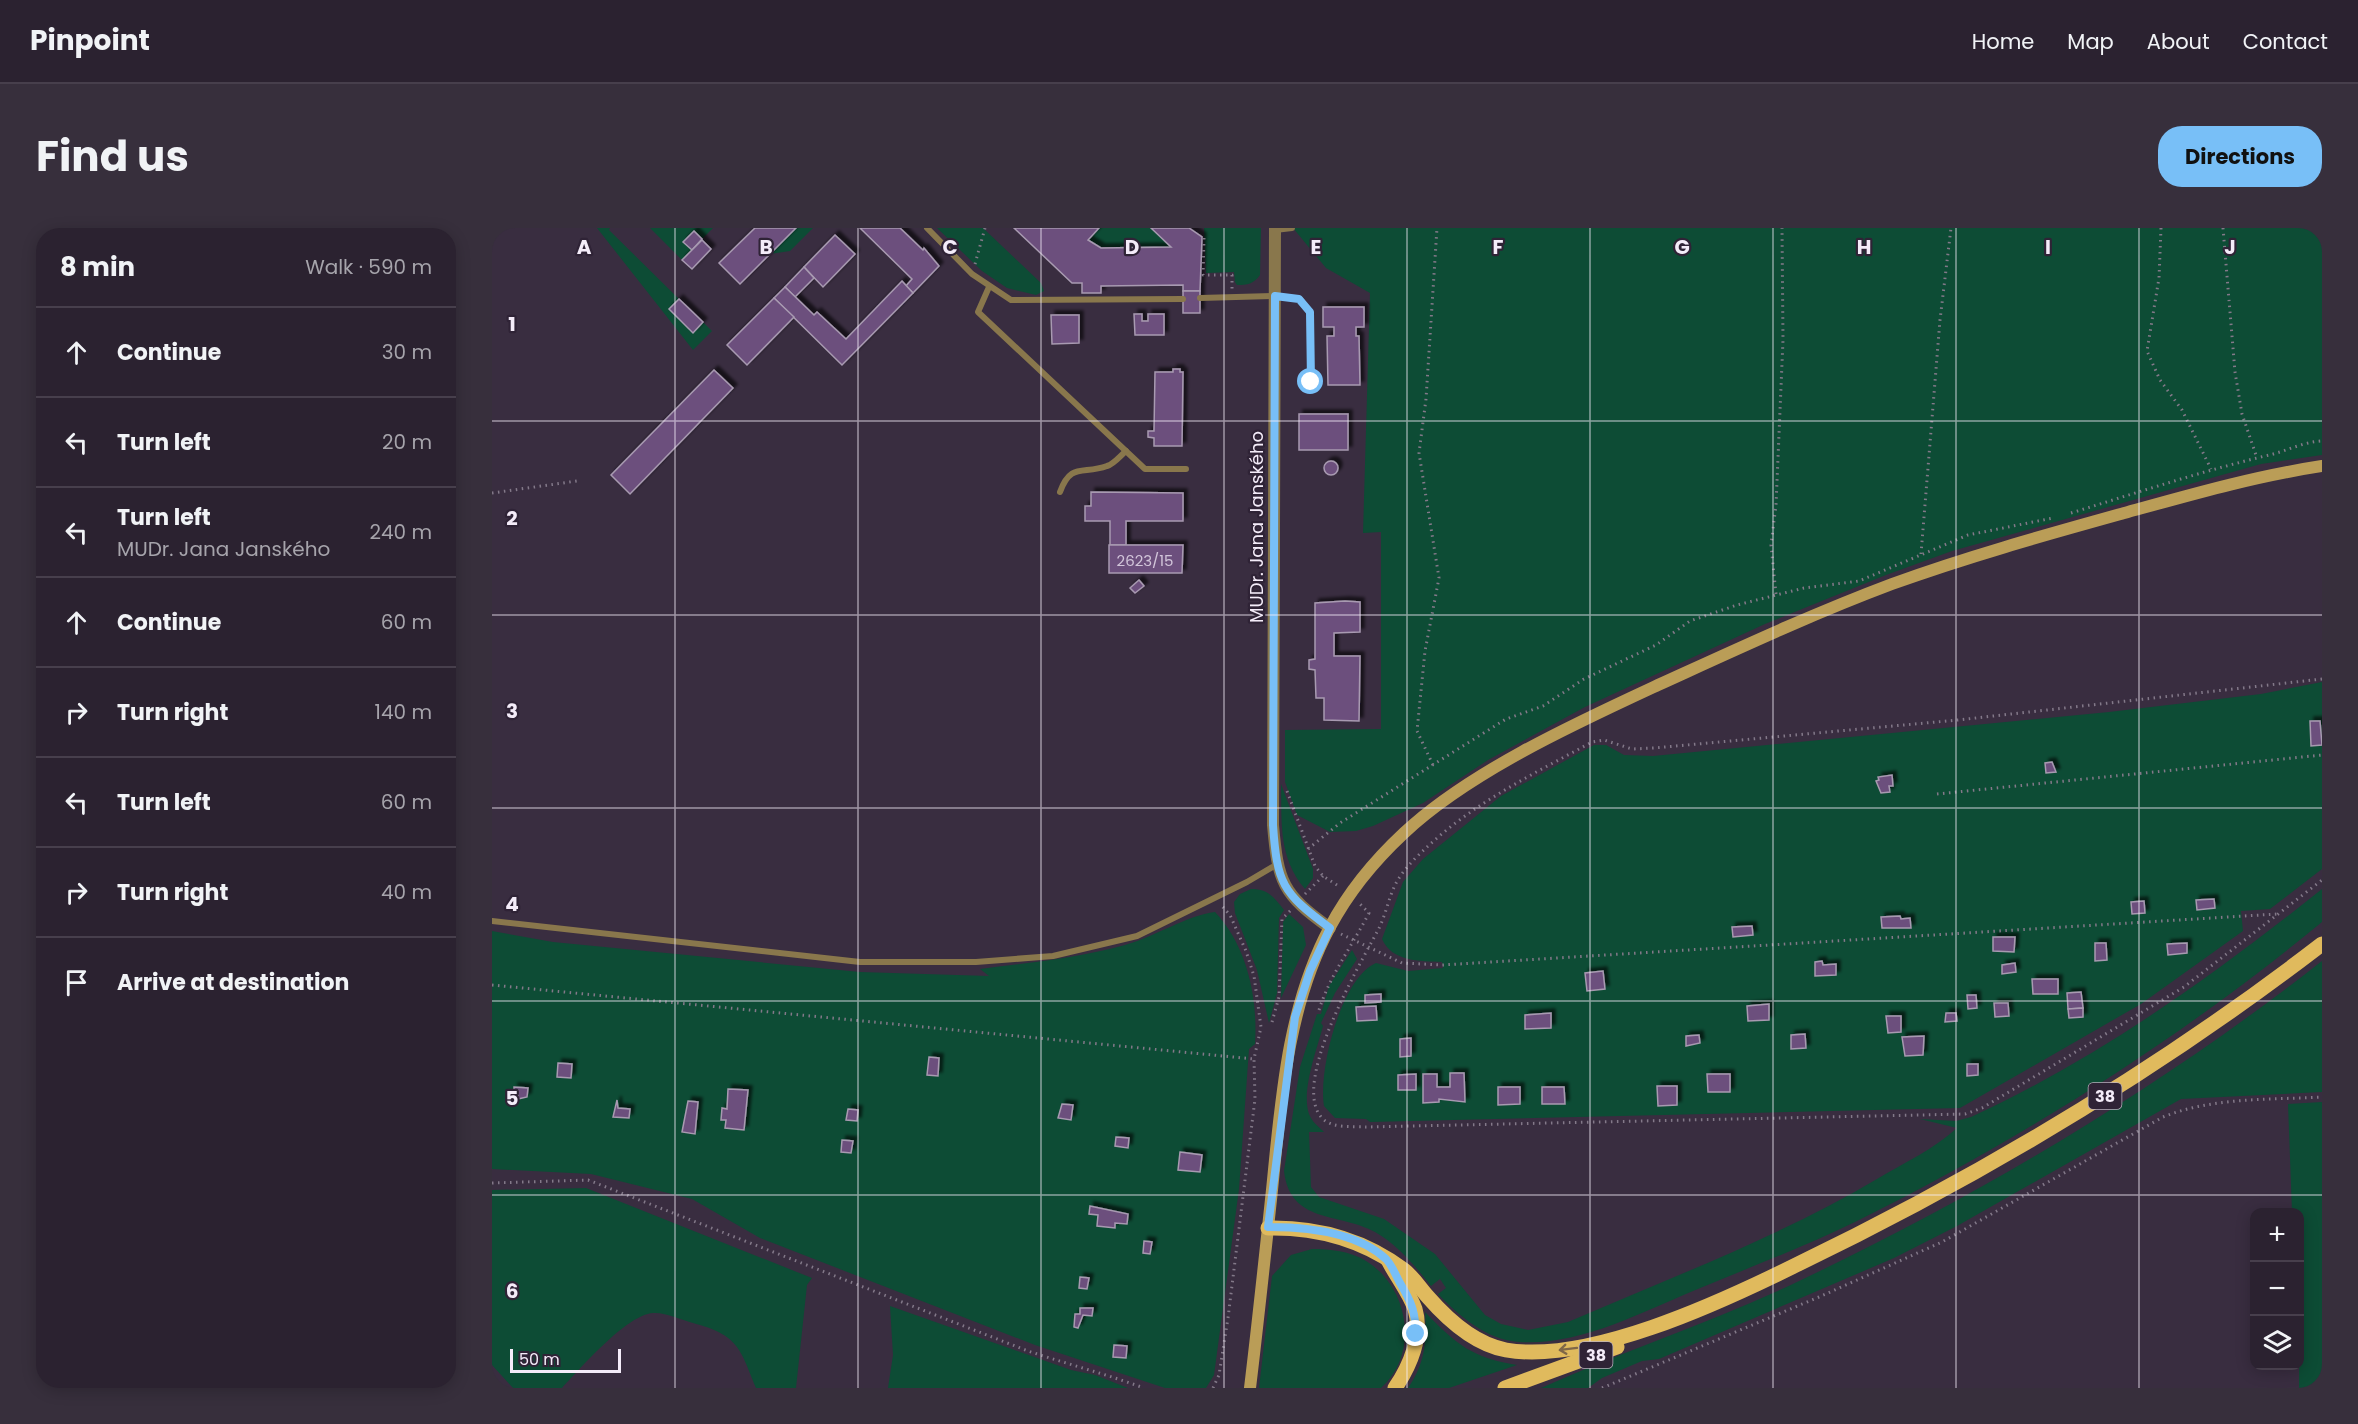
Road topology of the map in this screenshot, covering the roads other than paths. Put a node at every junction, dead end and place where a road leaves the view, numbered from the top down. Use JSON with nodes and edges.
{"nodes":[{"id":1,"x":927,"y":228,"type":"edge"},
{"id":2,"x":1292,"y":228,"type":"edge"},
{"id":3,"x":1275,"y":229,"type":"edge"},
{"id":4,"x":989,"y":287,"type":"junction"},
{"id":5,"x":1275,"y":296,"type":"junction"},
{"id":6,"x":1200,"y":298,"type":"dead end"},
{"id":7,"x":1183,"y":299,"type":"dead end"},
{"id":8,"x":1311,"y":382,"type":"dead end"},
{"id":9,"x":1126,"y":451,"type":"junction"},
{"id":10,"x":2322,"y":466,"type":"edge"},
{"id":11,"x":1186,"y":469,"type":"dead end"},
{"id":12,"x":1060,"y":492,"type":"dead end"},
{"id":13,"x":1276,"y":865,"type":"junction"},
{"id":14,"x":492,"y":921,"type":"edge"},
{"id":15,"x":1330,"y":928,"type":"junction"},
{"id":16,"x":2322,"y":944,"type":"edge"},
{"id":17,"x":1268,"y":1227,"type":"junction"},
{"id":18,"x":1388,"y":1260,"type":"junction"},
{"id":19,"x":1684,"y":1315,"type":"junction"},
{"id":20,"x":1250,"y":1388,"type":"edge"},
{"id":21,"x":1395,"y":1388,"type":"edge"},
{"id":22,"x":1505,"y":1388,"type":"edge"}],
"edges":[{"from":1,"to":4,"type":"lane"},
{"from":2,"to":3,"type":"lane"},
{"from":3,"to":5,"type":"street","name":"MUDr. Jana Janského"},
{"from":4,"to":7,"type":"lane"},
{"from":4,"to":9,"type":"lane"},
{"from":5,"to":6,"type":"lane"},
{"from":5,"to":8,"type":"lane"},
{"from":5,"to":13,"type":"street","name":"MUDr. Jana Janského"},
{"from":9,"to":11,"type":"lane"},
{"from":9,"to":12,"type":"lane"},
{"from":10,"to":15,"type":"main road"},
{"from":13,"to":14,"type":"lane"},
{"from":13,"to":15,"type":"street"},
{"from":15,"to":17,"type":"main road"},
{"from":16,"to":19,"type":"main road","number":"38"},
{"from":17,"to":18,"type":"main road"},
{"from":17,"to":20,"type":"main road"},
{"from":19,"to":18,"type":"main road","one_way":true},
{"from":18,"to":21,"type":"main road"},
{"from":19,"to":22,"type":"main road","number":"38"}]}
